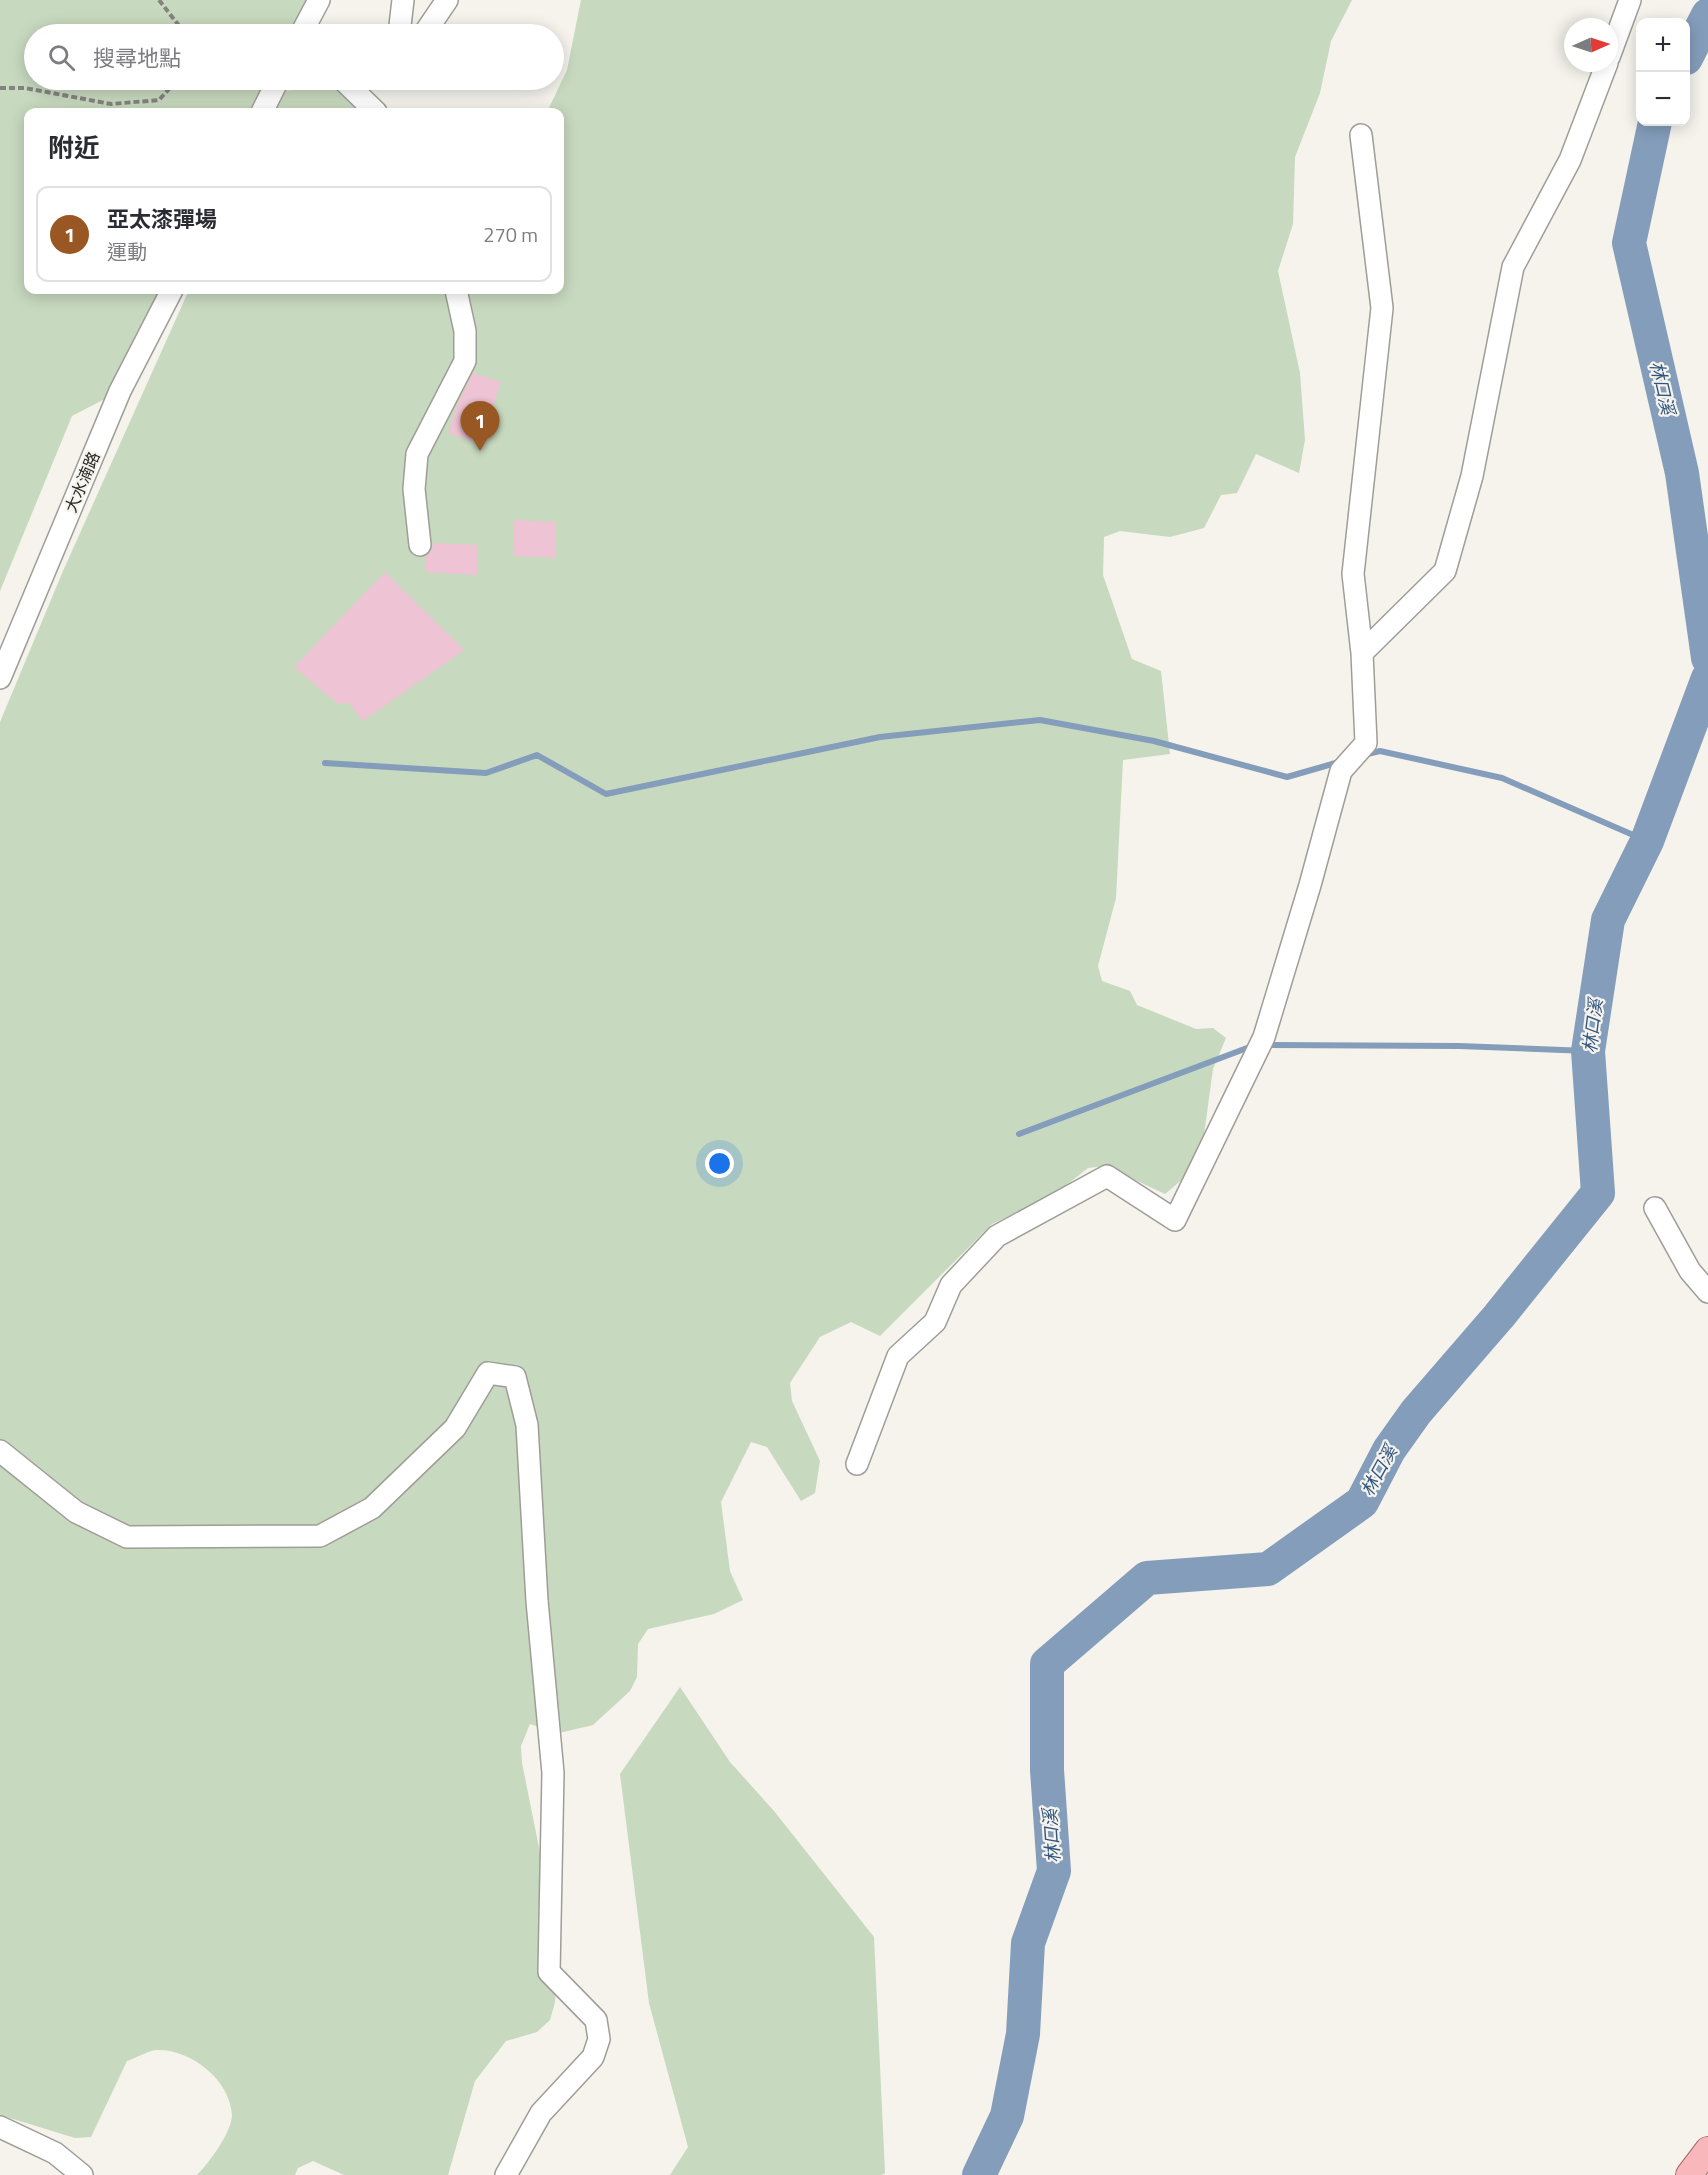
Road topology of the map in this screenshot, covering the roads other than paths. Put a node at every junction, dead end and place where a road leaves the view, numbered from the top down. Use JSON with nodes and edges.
{"nodes":[{"id":1,"x":319,"y":0,"type":"edge"},
{"id":2,"x":403,"y":0,"type":"edge"},
{"id":3,"x":447,"y":0,"type":"edge"},
{"id":4,"x":1630,"y":0,"type":"edge"},
{"id":5,"x":306,"y":24,"type":"edge"},
{"id":6,"x":400,"y":24,"type":"edge"},
{"id":7,"x":431,"y":24,"type":"edge"},
{"id":8,"x":1618,"y":33,"type":"edge"},
{"id":9,"x":1604,"y":72,"type":"edge"},
{"id":10,"x":273,"y":90,"type":"edge"},
{"id":11,"x":353,"y":90,"type":"edge"},
{"id":12,"x":263,"y":108,"type":"edge"},
{"id":13,"x":372,"y":108,"type":"edge"},
{"id":14,"x":1361,"y":135,"type":"dead end"},
{"id":15,"x":170,"y":294,"type":"edge"},
{"id":16,"x":457,"y":294,"type":"edge"},
{"id":17,"x":420,"y":545,"type":"dead end"},
{"id":18,"x":1362,"y":653,"type":"junction"},
{"id":19,"x":0,"y":678,"type":"edge"},
{"id":20,"x":1655,"y":1208,"type":"dead end"},
{"id":21,"x":1708,"y":1292,"type":"edge"},
{"id":22,"x":0,"y":1451,"type":"edge"},
{"id":23,"x":858,"y":1464,"type":"dead end"},
{"id":24,"x":0,"y":2127,"type":"edge"},
{"id":25,"x":1708,"y":2150,"type":"edge"},
{"id":26,"x":82,"y":2175,"type":"edge"},
{"id":27,"x":506,"y":2175,"type":"edge"},
{"id":28,"x":1689,"y":2175,"type":"edge"}],
"edges":[{"from":1,"to":5,"type":"street"},
{"from":2,"to":6,"type":"street"},
{"from":3,"to":7,"type":"street"},
{"from":4,"to":8,"type":"street"},
{"from":9,"to":18,"type":"street"},
{"from":10,"to":12,"type":"street"},
{"from":11,"to":13,"type":"street"},
{"from":14,"to":18,"type":"street"},
{"from":15,"to":19,"type":"street","name":"大水湳路"},
{"from":16,"to":17,"type":"street"},
{"from":18,"to":23,"type":"street"},
{"from":20,"to":21,"type":"street"},
{"from":22,"to":27,"type":"street"},
{"from":24,"to":26,"type":"street"},
{"from":25,"to":28,"type":"main road"}]}
